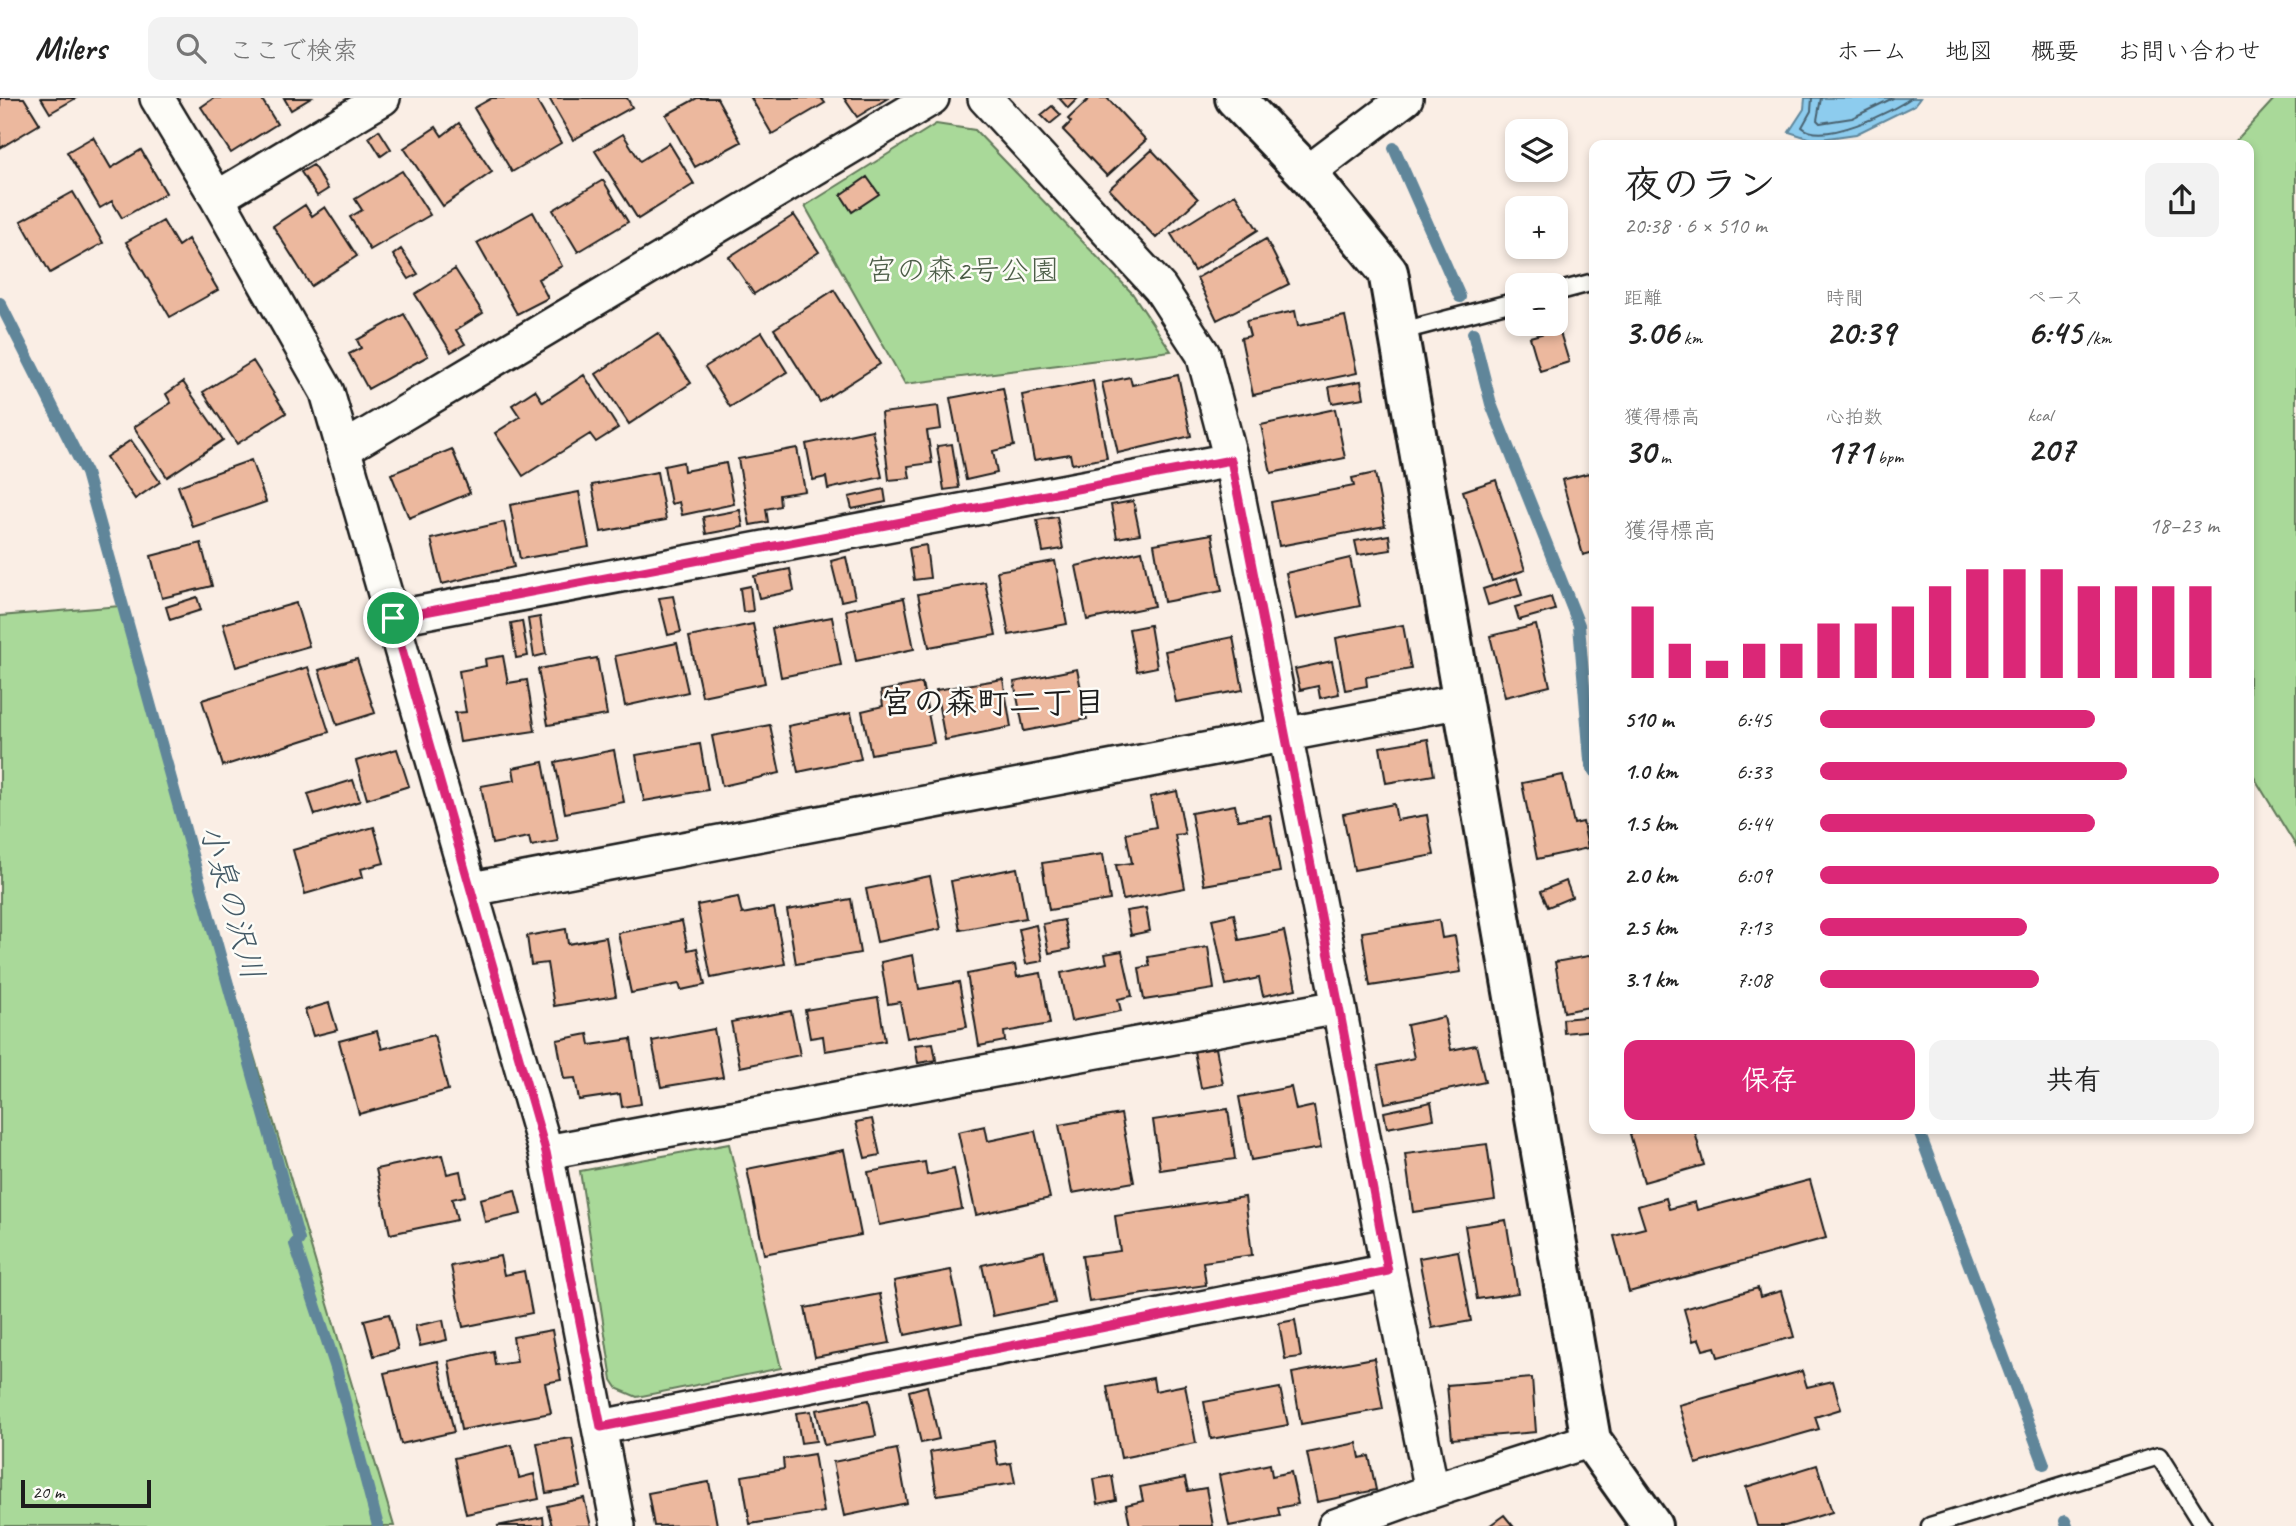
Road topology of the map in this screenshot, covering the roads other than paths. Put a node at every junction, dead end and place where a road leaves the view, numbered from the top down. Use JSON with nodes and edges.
{"nodes":[{"id":1,"x":157,"y":98,"type":"edge"},
{"id":2,"x":383,"y":98,"type":"edge"},
{"id":3,"x":932,"y":98,"type":"edge"},
{"id":4,"x":985,"y":98,"type":"edge"},
{"id":5,"x":1235,"y":98,"type":"edge"},
{"id":6,"x":1406,"y":98,"type":"edge"},
{"id":7,"x":1307,"y":173,"type":"junction"},
{"id":8,"x":217,"y":198,"type":"junction"},
{"id":9,"x":1589,"y":283,"type":"edge"},
{"id":10,"x":1568,"y":289,"type":"edge"},
{"id":11,"x":1505,"y":304,"type":"edge"},
{"id":12,"x":1398,"y":332,"type":"junction"},
{"id":13,"x":344,"y":449,"type":"junction"},
{"id":14,"x":1231,"y":460,"type":"junction"},
{"id":15,"x":393,"y":618,"type":"junction"},
{"id":16,"x":1462,"y":701,"type":"junction"},
{"id":17,"x":1286,"y":734,"type":"junction"},
{"id":18,"x":472,"y":889,"type":"junction"},
{"id":19,"x":1339,"y":1007,"type":"junction"},
{"id":20,"x":546,"y":1152,"type":"junction"},
{"id":21,"x":1388,"y":1271,"type":"junction"},
{"id":22,"x":601,"y":1427,"type":"junction"},
{"id":23,"x":1591,"y":1440,"type":"junction"},
{"id":24,"x":1433,"y":1491,"type":"junction"},
{"id":25,"x":618,"y":1526,"type":"edge"},
{"id":26,"x":1335,"y":1526,"type":"edge"},
{"id":27,"x":1652,"y":1526,"type":"edge"},
{"id":28,"x":1930,"y":1526,"type":"edge"},
{"id":29,"x":2203,"y":1526,"type":"edge"}],
"edges":[{"from":1,"to":8,"type":"street"},
{"from":2,"to":8,"type":"street"},
{"from":3,"to":13,"type":"street"},
{"from":4,"to":14,"type":"street"},
{"from":5,"to":7,"type":"street"},
{"from":6,"to":7,"type":"street"},
{"from":7,"to":12,"type":"street"},
{"from":8,"to":13,"type":"street"},
{"from":9,"to":10,"type":"lane"},
{"from":11,"to":12,"type":"lane"},
{"from":12,"to":16,"type":"street"},
{"from":13,"to":15,"type":"street"},
{"from":14,"to":15,"type":"street"},
{"from":14,"to":17,"type":"street"},
{"from":15,"to":18,"type":"street"},
{"from":16,"to":17,"type":"street"},
{"from":16,"to":23,"type":"street"},
{"from":17,"to":18,"type":"street"},
{"from":17,"to":19,"type":"street"},
{"from":18,"to":20,"type":"street"},
{"from":19,"to":20,"type":"street"},
{"from":19,"to":21,"type":"street"},
{"from":20,"to":22,"type":"street"},
{"from":21,"to":22,"type":"street"},
{"from":21,"to":24,"type":"street"},
{"from":22,"to":25,"type":"street"},
{"from":23,"to":24,"type":"street"},
{"from":23,"to":27,"type":"street"},
{"from":24,"to":26,"type":"street"},
{"from":28,"to":29,"type":"lane"}]}
